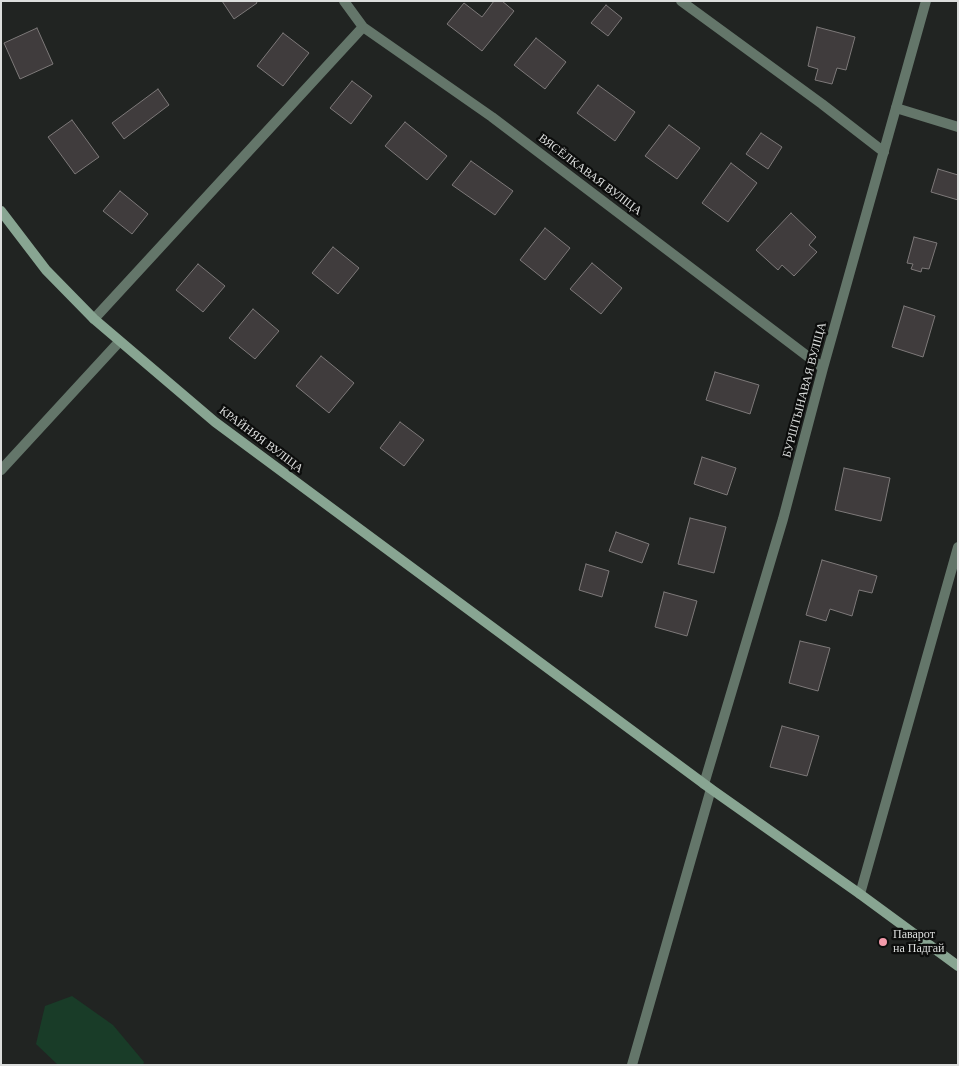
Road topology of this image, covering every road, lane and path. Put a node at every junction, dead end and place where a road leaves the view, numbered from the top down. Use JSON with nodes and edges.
{"nodes":[{"id":1,"x":344,"y":1,"type":"edge"},
{"id":2,"x":681,"y":1,"type":"edge"},
{"id":3,"x":926,"y":1,"type":"edge"},
{"id":4,"x":363,"y":27,"type":"junction"},
{"id":5,"x":896,"y":108,"type":"junction"},
{"id":6,"x":958,"y":127,"type":"edge"},
{"id":7,"x":884,"y":152,"type":"junction"},
{"id":8,"x":1,"y":211,"type":"edge"},
{"id":9,"x":94,"y":320,"type":"junction"},
{"id":10,"x":119,"y":342,"type":"junction"},
{"id":11,"x":823,"y":368,"type":"junction"},
{"id":12,"x":1,"y":470,"type":"edge"},
{"id":13,"x":958,"y":546,"type":"edge"},
{"id":14,"x":707,"y":787,"type":"junction"},
{"id":15,"x":860,"y":894,"type":"junction"},
{"id":16,"x":958,"y":966,"type":"edge"},
{"id":17,"x":632,"y":1065,"type":"edge"}],
"edges":[{"from":1,"to":4,"type":"street","name":"ВЯСЁЛКАВАЯ ВУЛІЦА"},
{"from":2,"to":7,"type":"street"},
{"from":3,"to":5,"type":"street","name":"БУРШТЫНАВАЯ ВУЛІЦА"},
{"from":4,"to":9,"type":"street"},
{"from":4,"to":11,"type":"street","name":"ВЯСЁЛКАВАЯ ВУЛІЦА"},
{"from":5,"to":6,"type":"street"},
{"from":5,"to":7,"type":"street","name":"БУРШТЫНАВАЯ ВУЛІЦА"},
{"from":7,"to":11,"type":"street","name":"БУРШТЫНАВАЯ ВУЛІЦА"},
{"from":8,"to":9,"type":"street","name":"КРАЙНЯЯ ВУЛІЦА"},
{"from":9,"to":10,"type":"street","name":"КРАЙНЯЯ ВУЛІЦА"},
{"from":10,"to":12,"type":"street"},
{"from":10,"to":14,"type":"street","name":"КРАЙНЯЯ ВУЛІЦА"},
{"from":11,"to":14,"type":"street","name":"БУРШТЫНАВАЯ ВУЛІЦА"},
{"from":13,"to":15,"type":"street"},
{"from":14,"to":15,"type":"street","name":"КРАЙНЯЯ ВУЛІЦА"},
{"from":14,"to":17,"type":"street","name":"БУРШТЫНАВАЯ ВУЛІЦА"},
{"from":15,"to":16,"type":"street","name":"КРАЙНЯЯ ВУЛІЦА"}]}
